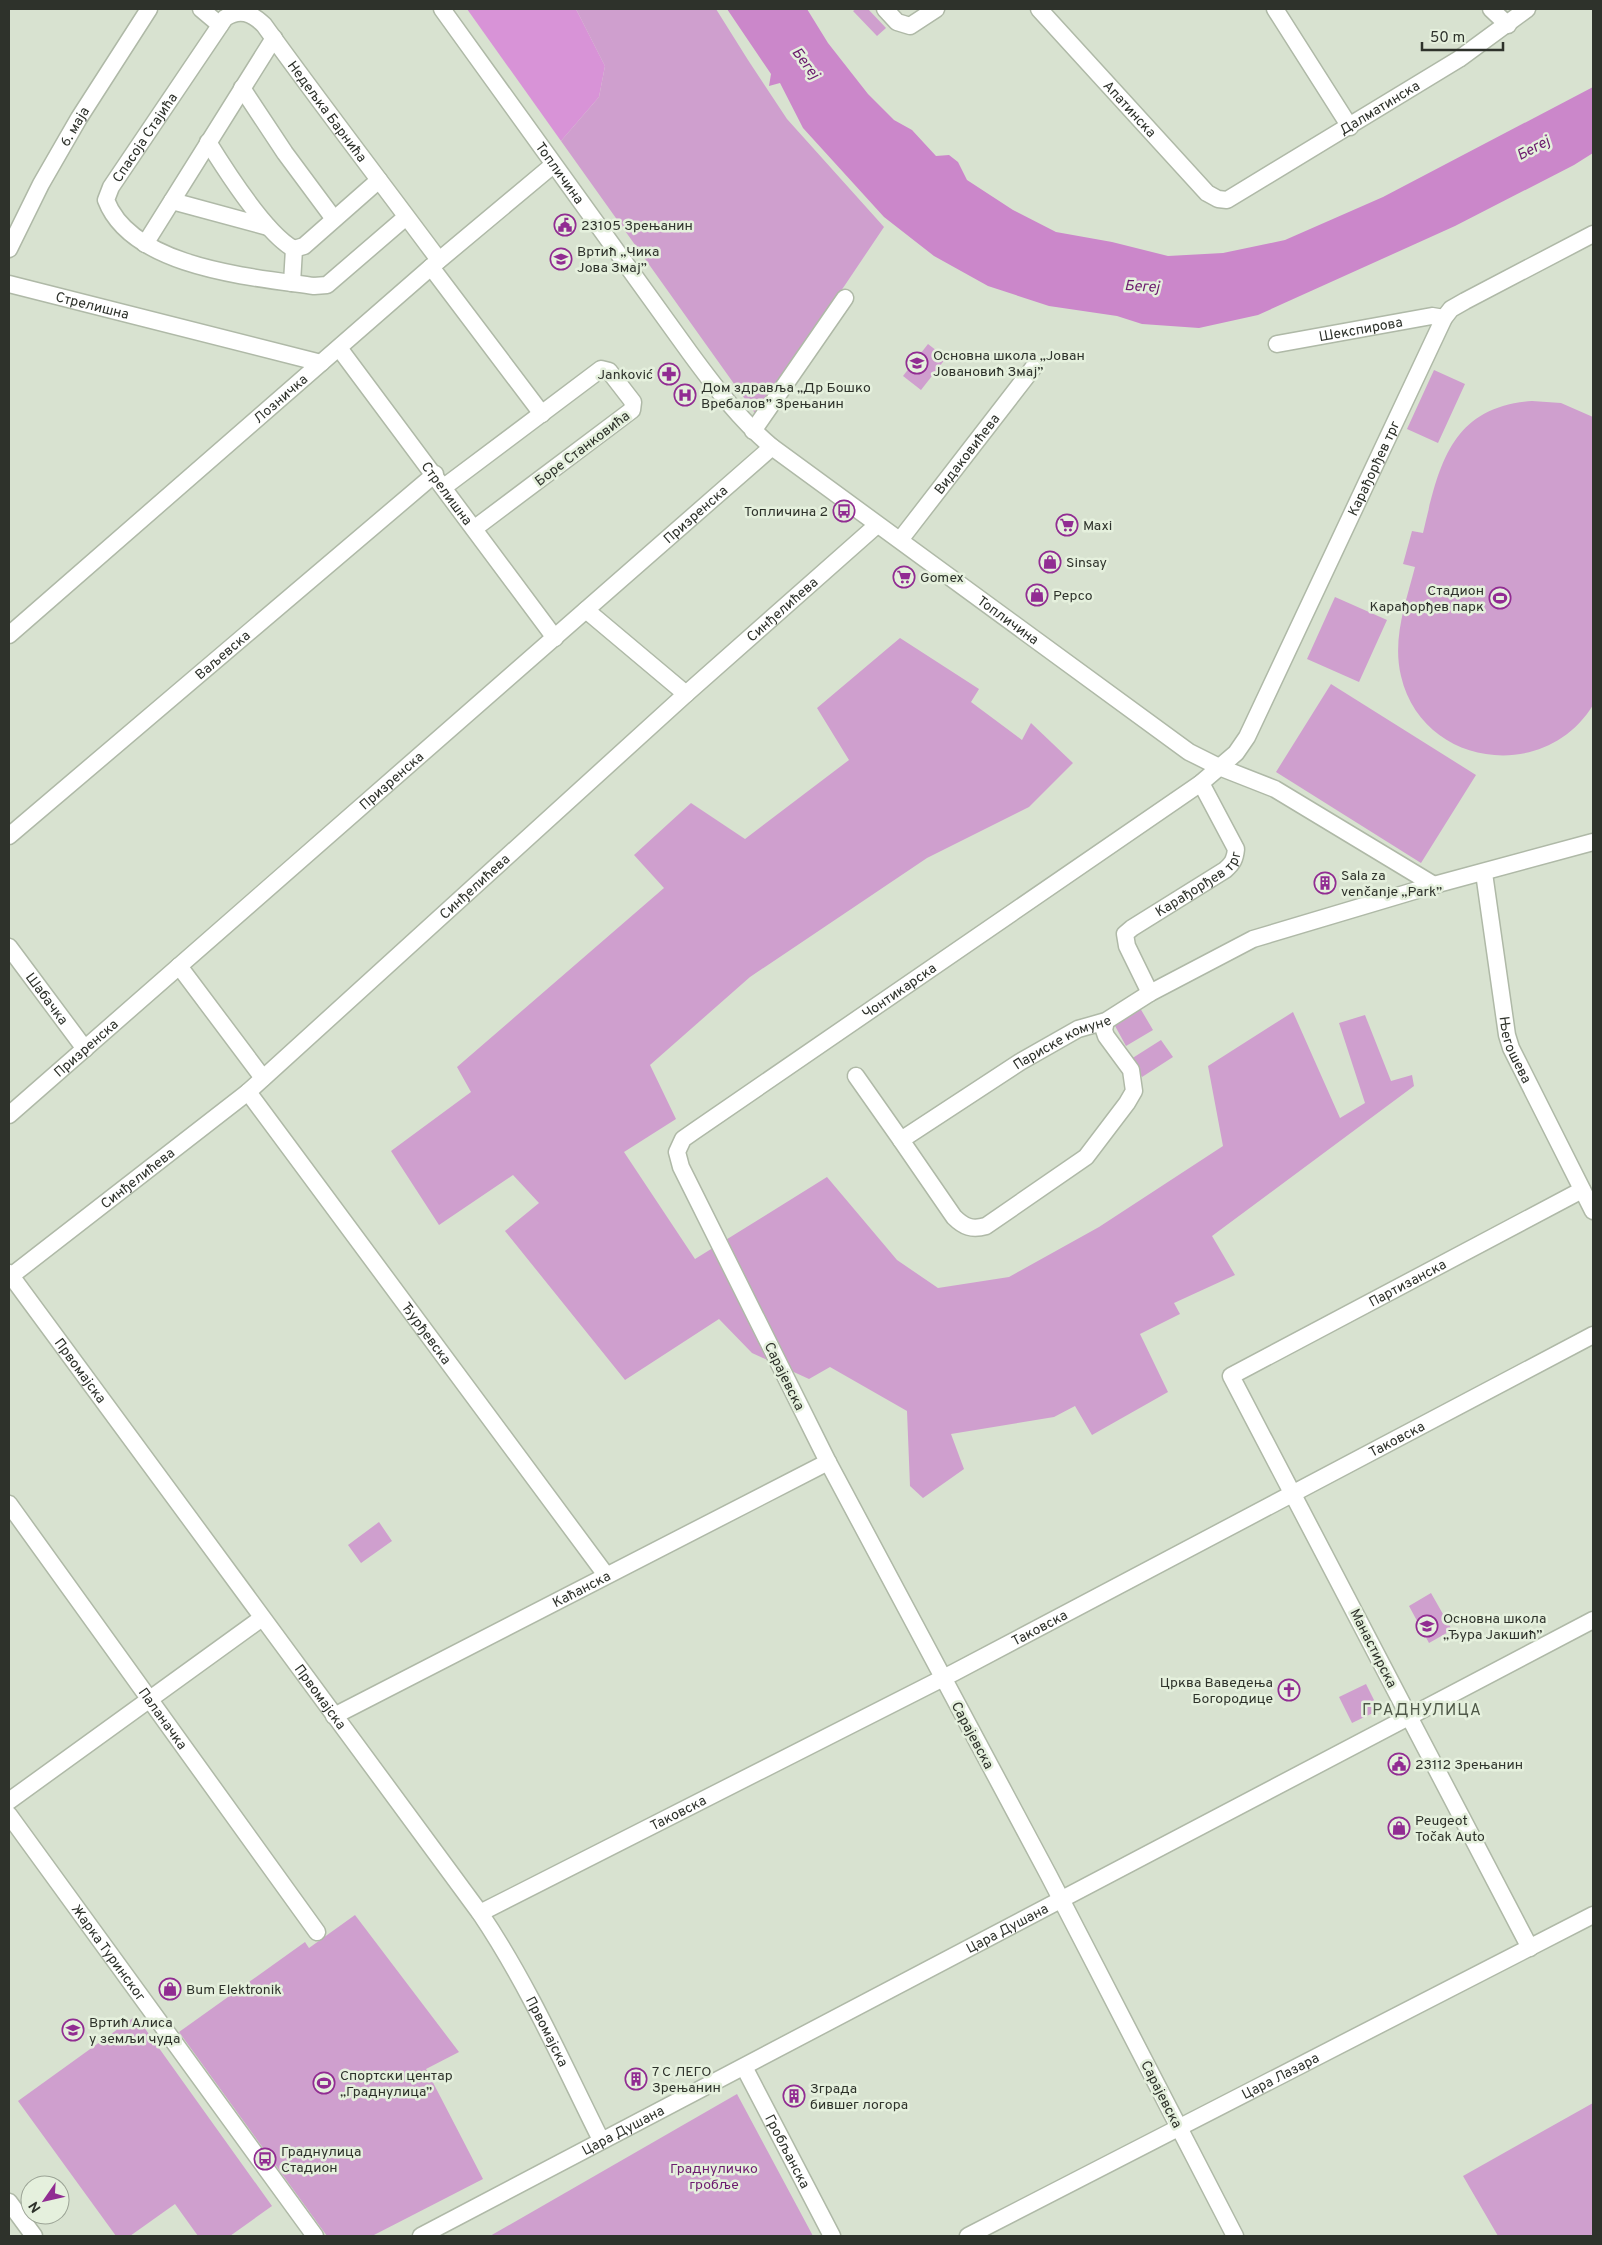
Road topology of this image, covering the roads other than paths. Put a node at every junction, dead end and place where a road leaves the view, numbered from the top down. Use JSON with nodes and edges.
{"nodes":[{"id":1,"x":149,"y":9,"type":"edge"},
{"id":2,"x":201,"y":9,"type":"edge"},
{"id":3,"x":442,"y":9,"type":"edge"},
{"id":4,"x":936,"y":9,"type":"edge"},
{"id":5,"x":1039,"y":9,"type":"edge"},
{"id":6,"x":1275,"y":9,"type":"edge"},
{"id":7,"x":1491,"y":9,"type":"edge"},
{"id":8,"x":1527,"y":9,"type":"edge"},
{"id":9,"x":889,"y":13,"type":"edge"},
{"id":10,"x":1508,"y":24,"type":"junction"},
{"id":11,"x":220,"y":25,"type":"junction"},
{"id":12,"x":274,"y":38,"type":"junction"},
{"id":13,"x":242,"y":88,"type":"junction"},
{"id":14,"x":1350,"y":127,"type":"junction"},
{"id":15,"x":208,"y":142,"type":"junction"},
{"id":16,"x":553,"y":165,"type":"junction"},
{"id":17,"x":378,"y":180,"type":"junction"},
{"id":18,"x":1227,"y":200,"type":"joint"},
{"id":19,"x":172,"y":201,"type":"junction"},
{"id":20,"x":406,"y":216,"type":"junction"},
{"id":21,"x":334,"y":219,"type":"junction"},
{"id":22,"x":268,"y":226,"type":"junction"},
{"id":23,"x":1593,"y":234,"type":"edge"},
{"id":24,"x":145,"y":244,"type":"junction"},
{"id":25,"x":294,"y":249,"type":"junction"},
{"id":26,"x":9,"y":250,"type":"edge"},
{"id":27,"x":435,"y":263,"type":"junction"},
{"id":28,"x":292,"y":283,"type":"junction"},
{"id":29,"x":9,"y":284,"type":"edge"},
{"id":30,"x":845,"y":298,"type":"dead end"},
{"id":31,"x":1444,"y":318,"type":"junction"},
{"id":32,"x":1278,"y":344,"type":"dead end"},
{"id":33,"x":340,"y":348,"type":"junction"},
{"id":34,"x":321,"y":363,"type":"junction"},
{"id":35,"x":1033,"y":368,"type":"dead end"},
{"id":36,"x":542,"y":414,"type":"junction"},
{"id":37,"x":753,"y":431,"type":"junction"},
{"id":38,"x":772,"y":447,"type":"junction"},
{"id":39,"x":435,"y":474,"type":"junction"},
{"id":40,"x":444,"y":487,"type":"junction"},
{"id":41,"x":878,"y":525,"type":"junction"},
{"id":42,"x":474,"y":528,"type":"junction"},
{"id":43,"x":900,"y":540,"type":"junction"},
{"id":44,"x":586,"y":610,"type":"junction"},
{"id":45,"x":9,"y":635,"type":"edge"},
{"id":46,"x":555,"y":638,"type":"junction"},
{"id":47,"x":686,"y":694,"type":"junction"},
{"id":48,"x":1219,"y":767,"type":"junction"},
{"id":49,"x":1201,"y":782,"type":"junction"},
{"id":50,"x":9,"y":836,"type":"edge"},
{"id":51,"x":1593,"y":842,"type":"edge"},
{"id":52,"x":1484,"y":873,"type":"junction"},
{"id":53,"x":1434,"y":885,"type":"junction"},
{"id":54,"x":9,"y":947,"type":"edge"},
{"id":55,"x":178,"y":966,"type":"junction"},
{"id":56,"x":1150,"y":993,"type":"junction"},
{"id":57,"x":1106,"y":1022,"type":"junction"},
{"id":58,"x":85,"y":1049,"type":"junction"},
{"id":59,"x":856,"y":1076,"type":"dead end"},
{"id":60,"x":263,"y":1078,"type":"junction"},
{"id":61,"x":248,"y":1092,"type":"junction"},
{"id":62,"x":9,"y":1115,"type":"edge"},
{"id":63,"x":901,"y":1140,"type":"junction"},
{"id":64,"x":1582,"y":1190,"type":"junction"},
{"id":65,"x":1593,"y":1210,"type":"edge"},
{"id":66,"x":714,"y":1233,"type":"joint"},
{"id":67,"x":10,"y":1274,"type":"edge"},
{"id":68,"x":1593,"y":1335,"type":"edge"},
{"id":69,"x":1231,"y":1376,"type":"joint"},
{"id":70,"x":828,"y":1462,"type":"junction"},
{"id":71,"x":1294,"y":1495,"type":"junction"},
{"id":72,"x":9,"y":1504,"type":"edge"},
{"id":73,"x":606,"y":1575,"type":"junction"},
{"id":74,"x":262,"y":1618,"type":"junction"},
{"id":75,"x":1593,"y":1620,"type":"edge"},
{"id":76,"x":943,"y":1679,"type":"junction"},
{"id":77,"x":149,"y":1699,"type":"junction"},
{"id":78,"x":334,"y":1716,"type":"junction"},
{"id":79,"x":1409,"y":1716,"type":"junction"},
{"id":80,"x":9,"y":1801,"type":"edge"},
{"id":81,"x":9,"y":1815,"type":"edge"},
{"id":82,"x":1061,"y":1900,"type":"junction"},
{"id":83,"x":480,"y":1914,"type":"junction"},
{"id":84,"x":1593,"y":1915,"type":"edge"},
{"id":85,"x":317,"y":1932,"type":"dead end"},
{"id":86,"x":1530,"y":1948,"type":"junction"},
{"id":87,"x":744,"y":2067,"type":"junction"},
{"id":88,"x":1180,"y":2129,"type":"junction"},
{"id":89,"x":601,"y":2140,"type":"junction"},
{"id":90,"x":9,"y":2202,"type":"edge"},
{"id":91,"x":34,"y":2236,"type":"edge"},
{"id":92,"x":315,"y":2236,"type":"edge"},
{"id":93,"x":421,"y":2236,"type":"edge"},
{"id":94,"x":832,"y":2236,"type":"edge"},
{"id":95,"x":968,"y":2236,"type":"edge"},
{"id":96,"x":1235,"y":2236,"type":"edge"}],
"edges":[{"from":1,"to":26,"type":"street","name":"6. маја"},
{"from":2,"to":11,"type":"street"},
{"from":3,"to":16,"type":"street","name":"Топличина"},
{"from":4,"to":9,"type":"street"},
{"from":5,"to":18,"type":"street","name":"Апатинска"},
{"from":6,"to":14,"type":"street"},
{"from":7,"to":10,"type":"street"},
{"from":8,"to":10,"type":"street","name":"Далматинска"},
{"from":10,"to":14,"type":"street","name":"Далматинска"},
{"from":11,"to":12,"type":"street","name":"Недељка Барнића"},
{"from":11,"to":24,"type":"street","name":"Спасоја Стајића"},
{"from":12,"to":13,"type":"street"},
{"from":12,"to":17,"type":"street","name":"Недељка Барнића"},
{"from":13,"to":15,"type":"street"},
{"from":13,"to":21,"type":"street"},
{"from":14,"to":18,"type":"street","name":"Далматинска"},
{"from":15,"to":19,"type":"street"},
{"from":15,"to":22,"type":"street"},
{"from":16,"to":27,"type":"street","name":"Лозничка"},
{"from":16,"to":37,"type":"street","name":"Топличина"},
{"from":17,"to":20,"type":"street","name":"Недељка Барнића"},
{"from":17,"to":21,"type":"street"},
{"from":19,"to":22,"type":"street"},
{"from":19,"to":24,"type":"street"},
{"from":20,"to":27,"type":"street","name":"Недељка Барнића"},
{"from":20,"to":28,"type":"street","name":"Спасоја Стајића"},
{"from":21,"to":25,"type":"street"},
{"from":22,"to":25,"type":"street"},
{"from":23,"to":31,"type":"street","name":"Карађорђев трг"},
{"from":24,"to":28,"type":"street","name":"Спасоја Стајића"},
{"from":25,"to":28,"type":"street"},
{"from":27,"to":33,"type":"street","name":"Лозничка"},
{"from":27,"to":36,"type":"street"},
{"from":29,"to":34,"type":"street","name":"Стрелишна"},
{"from":30,"to":37,"type":"street"},
{"from":31,"to":32,"type":"street","name":"Шекспирова"},
{"from":31,"to":48,"type":"street","name":"Карађорђев трг"},
{"from":33,"to":34,"type":"street","name":"Лозничка"},
{"from":33,"to":39,"type":"street","name":"Стрелишна"},
{"from":34,"to":45,"type":"street","name":"Лозничка"},
{"from":35,"to":43,"type":"street","name":"Видаковићева"},
{"from":36,"to":40,"type":"street","name":"Боре Станковића"},
{"from":36,"to":42,"type":"street","name":"Боре Станковића"},
{"from":37,"to":38,"type":"street","name":"Топличина"},
{"from":38,"to":41,"type":"street","name":"Топличина"},
{"from":38,"to":44,"type":"street","name":"Призренска"},
{"from":39,"to":40,"type":"street","name":"Стрелишна"},
{"from":39,"to":50,"type":"street","name":"Ваљевска"},
{"from":40,"to":42,"type":"street","name":"Стрелишна"},
{"from":41,"to":43,"type":"street","name":"Топличина"},
{"from":41,"to":47,"type":"street","name":"Синђелићева"},
{"from":42,"to":46,"type":"street","name":"Стрелишна"},
{"from":43,"to":48,"type":"street","name":"Топличина"},
{"from":44,"to":46,"type":"street","name":"Призренска"},
{"from":44,"to":47,"type":"street"},
{"from":46,"to":55,"type":"street","name":"Призренска"},
{"from":47,"to":60,"type":"street","name":"Синђелићева"},
{"from":48,"to":49,"type":"street","name":"Карађорђев трг"},
{"from":48,"to":53,"type":"street"},
{"from":49,"to":56,"type":"street","name":"Карађорђев трг"},
{"from":49,"to":66,"type":"street","name":"Чонтикарска"},
{"from":51,"to":52,"type":"street"},
{"from":52,"to":53,"type":"street"},
{"from":52,"to":64,"type":"street","name":"Његошева"},
{"from":53,"to":56,"type":"street"},
{"from":54,"to":58,"type":"street","name":"Шабачка"},
{"from":55,"to":58,"type":"street","name":"Призренска"},
{"from":55,"to":60,"type":"street"},
{"from":56,"to":57,"type":"street"},
{"from":57,"to":63,"type":"street","name":"Париске комуне"},
{"from":57,"to":63,"type":"street","name":"Париске комуне"},
{"from":58,"to":62,"type":"street","name":"Призренска"},
{"from":59,"to":63,"type":"street","name":"Париске комуне"},
{"from":60,"to":61,"type":"street","name":"Синђелићева"},
{"from":61,"to":67,"type":"street","name":"Синђелићева"},
{"from":61,"to":73,"type":"street","name":"Ђурђевска"},
{"from":64,"to":65,"type":"street","name":"Његошева"},
{"from":64,"to":69,"type":"street","name":"Партизанска"},
{"from":66,"to":70,"type":"street","name":"Сарајевска"},
{"from":67,"to":74,"type":"street","name":"Првомајска"},
{"from":68,"to":71,"type":"street","name":"Таковска"},
{"from":69,"to":71,"type":"street","name":"Манастирска"},
{"from":70,"to":73,"type":"street","name":"Каћанска"},
{"from":70,"to":76,"type":"street","name":"Сарајевска"},
{"from":71,"to":76,"type":"street","name":"Таковска"},
{"from":71,"to":79,"type":"street","name":"Манастирска"},
{"from":72,"to":77,"type":"street","name":"Паланачка"},
{"from":73,"to":78,"type":"street","name":"Каћанска"},
{"from":74,"to":77,"type":"street"},
{"from":74,"to":78,"type":"street","name":"Првомајска"},
{"from":75,"to":79,"type":"street","name":"Цара Душана"},
{"from":76,"to":82,"type":"street","name":"Сарајевска"},
{"from":76,"to":83,"type":"street","name":"Таковска"},
{"from":77,"to":80,"type":"street"},
{"from":77,"to":85,"type":"street","name":"Паланачка"},
{"from":78,"to":83,"type":"street","name":"Првомајска"},
{"from":79,"to":82,"type":"street","name":"Цара Душана"},
{"from":79,"to":86,"type":"street","name":"Манастирска"},
{"from":81,"to":92,"type":"street","name":"Жарка Туринског"},
{"from":82,"to":87,"type":"street","name":"Цара Душана"},
{"from":82,"to":88,"type":"street","name":"Сарајевска"},
{"from":83,"to":89,"type":"street","name":"Првомајска"},
{"from":84,"to":86,"type":"street","name":"Цара Лазара"},
{"from":86,"to":88,"type":"street","name":"Цара Лазара"},
{"from":87,"to":89,"type":"street","name":"Цара Душана"},
{"from":87,"to":94,"type":"street","name":"Гробљанска"},
{"from":88,"to":95,"type":"street","name":"Цара Лазара"},
{"from":88,"to":96,"type":"street","name":"Сарајевска"},
{"from":89,"to":93,"type":"street","name":"Цара Душана"},
{"from":90,"to":91,"type":"street"}]}
